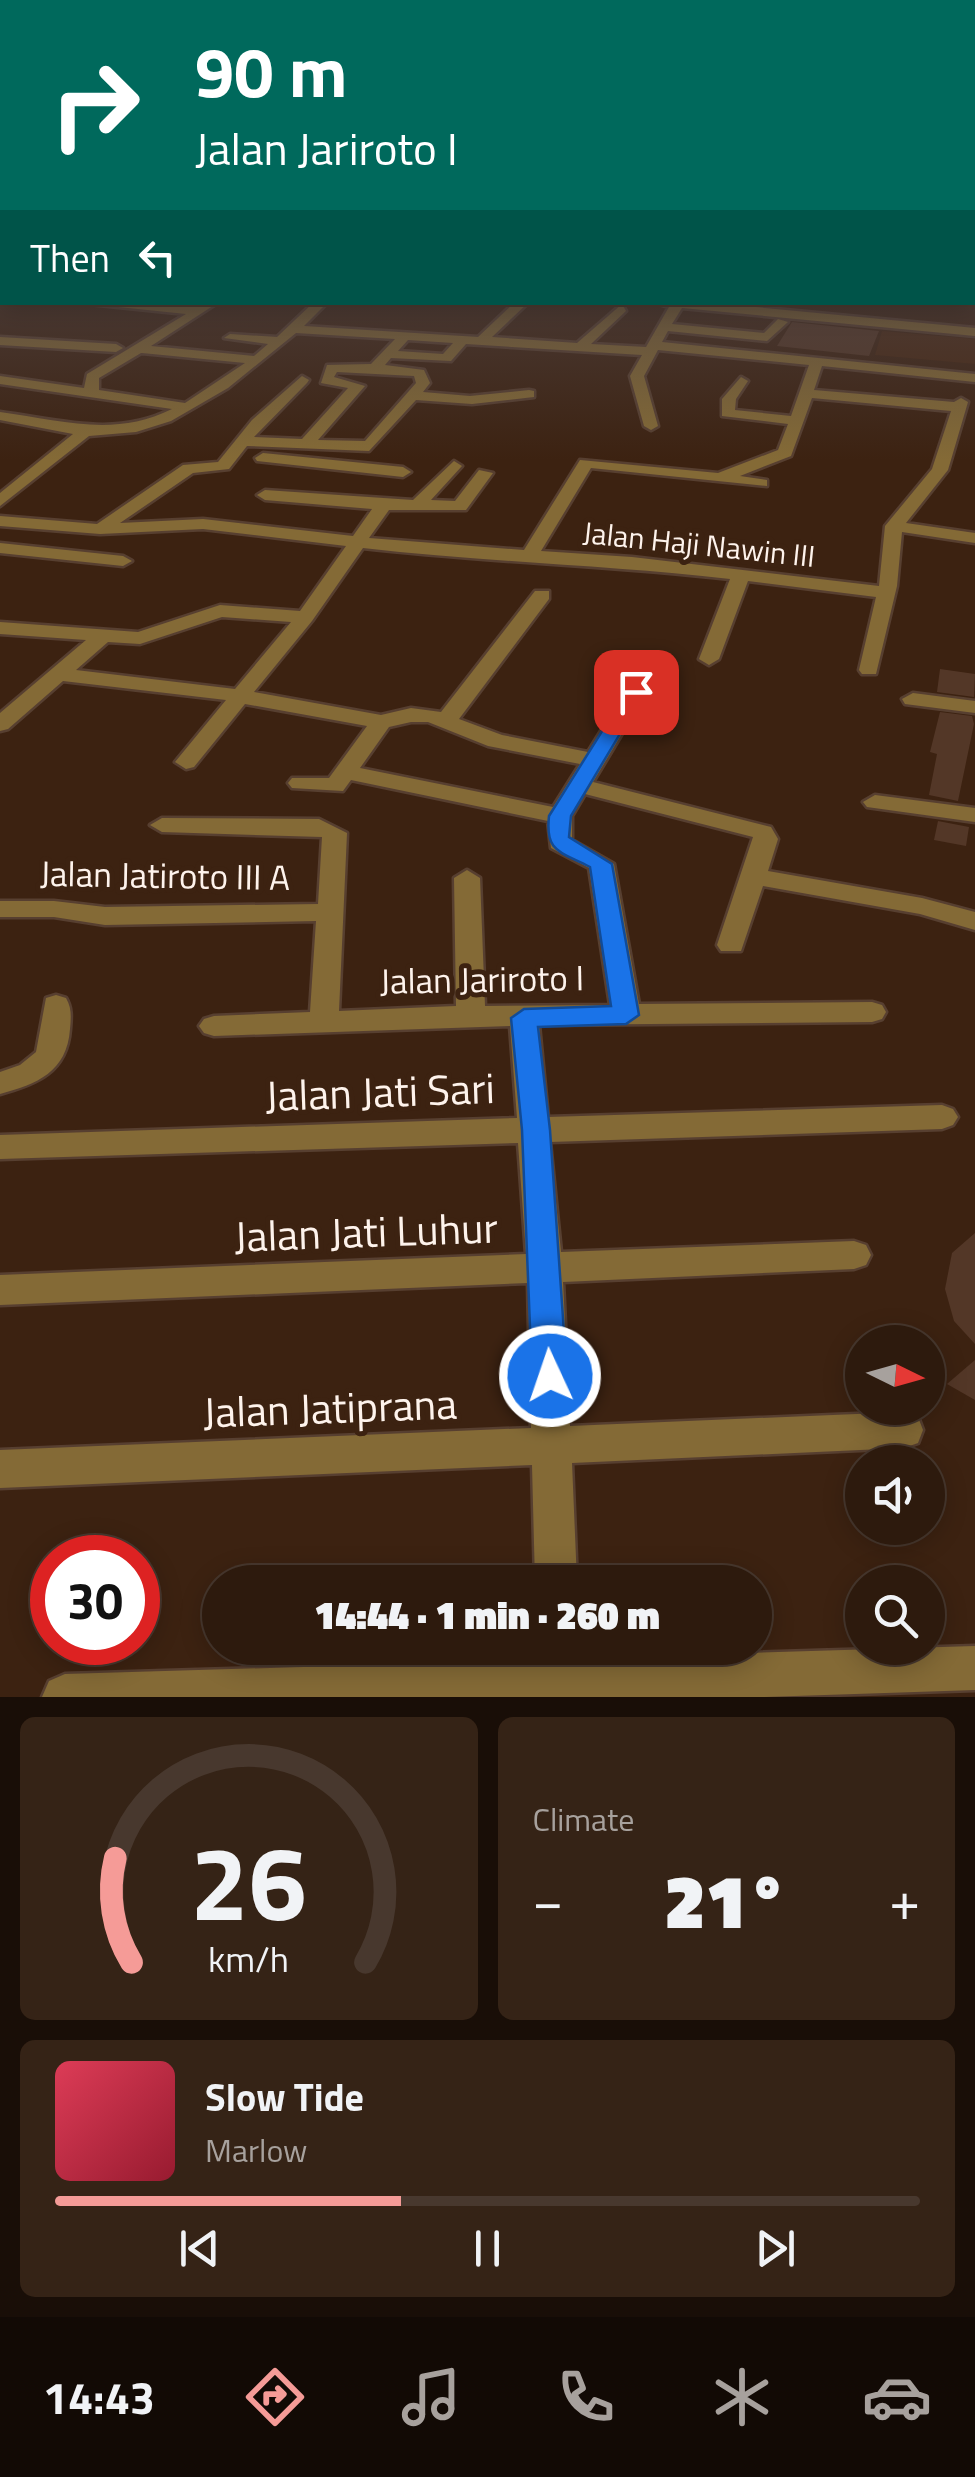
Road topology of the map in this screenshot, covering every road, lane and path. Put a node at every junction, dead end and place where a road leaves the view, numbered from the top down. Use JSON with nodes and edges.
{"nodes":[{"id":1,"x":155,"y":305,"type":"edge"},
{"id":2,"x":319,"y":305,"type":"edge"},
{"id":3,"x":519,"y":305,"type":"edge"},
{"id":4,"x":678,"y":305,"type":"edge"},
{"id":5,"x":207,"y":307,"type":"edge"},
{"id":6,"x":622,"y":308,"type":"dead end"},
{"id":7,"x":782,"y":322,"type":"dead end"},
{"id":8,"x":664,"y":326,"type":"junction"},
{"id":9,"x":296,"y":329,"type":"junction"},
{"id":10,"x":975,"y":332,"type":"edge"},
{"id":11,"x":406,"y":336,"type":"junction"},
{"id":12,"x":230,"y":338,"type":"dead end"},
{"id":13,"x":464,"y":338,"type":"junction"},
{"id":14,"x":483,"y":338,"type":"junction"},
{"id":15,"x":0,"y":341,"type":"edge"},
{"id":16,"x":280,"y":342,"type":"junction"},
{"id":17,"x":39,"y":344,"type":"junction"},
{"id":18,"x":582,"y":346,"type":"junction"},
{"id":19,"x":116,"y":348,"type":"dead end"},
{"id":20,"x":142,"y":348,"type":"junction"},
{"id":21,"x":650,"y":348,"type":"junction"},
{"id":22,"x":388,"y":355,"type":"junction"},
{"id":23,"x":257,"y":360,"type":"junction"},
{"id":24,"x":817,"y":362,"type":"junction"},
{"id":25,"x":376,"y":368,"type":"junction"},
{"id":26,"x":0,"y":370,"type":"edge"},
{"id":27,"x":975,"y":378,"type":"edge"},
{"id":28,"x":0,"y":380,"type":"edge"},
{"id":29,"x":302,"y":380,"type":"dead end"},
{"id":30,"x":741,"y":381,"type":"dead end"},
{"id":31,"x":417,"y":389,"type":"junction"},
{"id":32,"x":806,"y":393,"type":"junction"},
{"id":33,"x":529,"y":394,"type":"dead end"},
{"id":34,"x":86,"y":396,"type":"junction"},
{"id":35,"x":186,"y":407,"type":"junction"},
{"id":36,"x":0,"y":416,"type":"edge"},
{"id":37,"x":796,"y":421,"type":"junction"},
{"id":38,"x":651,"y":426,"type":"dead end"},
{"id":39,"x":952,"y":427,"type":"junction"},
{"id":40,"x":975,"y":430,"type":"edge"},
{"id":41,"x":86,"y":432,"type":"junction"},
{"id":42,"x":244,"y":441,"type":"junction"},
{"id":43,"x":297,"y":443,"type":"junction"},
{"id":44,"x":232,"y":456,"type":"junction"},
{"id":45,"x":454,"y":466,"type":"dead end"},
{"id":46,"x":402,"y":472,"type":"dead end"},
{"id":47,"x":485,"y":474,"type":"dead end"},
{"id":48,"x":0,"y":476,"type":"edge"},
{"id":49,"x":30,"y":478,"type":"junction"},
{"id":50,"x":720,"y":478,"type":"junction"},
{"id":51,"x":761,"y":484,"type":"dead end"},
{"id":52,"x":266,"y":495,"type":"dead end"},
{"id":53,"x":0,"y":501,"type":"edge"},
{"id":54,"x":384,"y":503,"type":"junction"},
{"id":55,"x":420,"y":504,"type":"junction"},
{"id":56,"x":0,"y":521,"type":"edge"},
{"id":57,"x":894,"y":526,"type":"junction"},
{"id":58,"x":100,"y":529,"type":"junction"},
{"id":59,"x":975,"y":538,"type":"edge"},
{"id":60,"x":359,"y":542,"type":"junction"},
{"id":61,"x":0,"y":548,"type":"edge"},
{"id":62,"x":528,"y":557,"type":"junction"},
{"id":63,"x":123,"y":561,"type":"dead end"},
{"id":64,"x":741,"y":575,"type":"junction"},
{"id":65,"x":884,"y":592,"type":"junction"},
{"id":66,"x":542,"y":595,"type":"dead end"},
{"id":67,"x":305,"y":617,"type":"junction"},
{"id":68,"x":3,"y":631,"type":"edge"},
{"id":69,"x":104,"y":636,"type":"junction"},
{"id":70,"x":709,"y":659,"type":"dead end"},
{"id":71,"x":869,"y":670,"type":"dead end"},
{"id":72,"x":57,"y":674,"type":"junction"},
{"id":73,"x":636,"y":692,"type":"dead end"},
{"id":74,"x":239,"y":695,"type":"junction"},
{"id":75,"x":913,"y":699,"type":"dead end"},
{"id":76,"x":975,"y":708,"type":"edge"},
{"id":77,"x":448,"y":720,"type":"junction"},
{"id":78,"x":382,"y":722,"type":"junction"},
{"id":79,"x":0,"y":724,"type":"edge"},
{"id":80,"x":593,"y":760,"type":"junction"},
{"id":81,"x":186,"y":762,"type":"dead end"},
{"id":82,"x":346,"y":772,"type":"junction"},
{"id":83,"x":300,"y":783,"type":"dead end"},
{"id":84,"x":580,"y":786,"type":"junction"},
{"id":85,"x":875,"y":802,"type":"dead end"},
{"id":86,"x":560,"y":816,"type":"junction"},
{"id":87,"x":975,"y":816,"type":"edge"},
{"id":88,"x":162,"y":825,"type":"dead end"},
{"id":89,"x":752,"y":876,"type":"junction"},
{"id":90,"x":467,"y":878,"type":"dead end"},
{"id":91,"x":0,"y":910,"type":"edge"},
{"id":92,"x":329,"y":912,"type":"junction"},
{"id":93,"x":975,"y":920,"type":"edge"},
{"id":94,"x":731,"y":945,"type":"dead end"},
{"id":95,"x":56,"y":1005,"type":"dead end"},
{"id":96,"x":872,"y":1012,"type":"dead end"},
{"id":97,"x":626,"y":1015,"type":"junction"},
{"id":98,"x":472,"y":1016,"type":"junction"},
{"id":99,"x":524,"y":1018,"type":"junction"},
{"id":100,"x":324,"y":1020,"type":"junction"},
{"id":101,"x":214,"y":1026,"type":"dead end"},
{"id":102,"x":0,"y":1082,"type":"edge"},
{"id":103,"x":942,"y":1117,"type":"dead end"},
{"id":104,"x":536,"y":1130,"type":"junction"},
{"id":105,"x":0,"y":1148,"type":"edge"},
{"id":106,"x":854,"y":1256,"type":"dead end"},
{"id":107,"x":545,"y":1271,"type":"junction"},
{"id":108,"x":0,"y":1290,"type":"edge"},
{"id":109,"x":904,"y":1430,"type":"dead end"},
{"id":110,"x":552,"y":1446,"type":"junction"},
{"id":111,"x":0,"y":1469,"type":"edge"},
{"id":112,"x":556,"y":1565,"type":"edge"},
{"id":113,"x":975,"y":1668,"type":"edge"},
{"id":114,"x":559,"y":1676,"type":"edge"},
{"id":115,"x":65,"y":1697,"type":"edge"}],
"edges":[{"from":1,"to":5,"type":"street"},
{"from":2,"to":9,"type":"street"},
{"from":3,"to":14,"type":"street"},
{"from":4,"to":8,"type":"street"},
{"from":4,"to":10,"type":"street"},
{"from":5,"to":20,"type":"street"},
{"from":6,"to":18,"type":"street"},
{"from":7,"to":8,"type":"street"},
{"from":8,"to":21,"type":"street"},
{"from":9,"to":11,"type":"street"},
{"from":9,"to":16,"type":"street"},
{"from":11,"to":13,"type":"street"},
{"from":11,"to":22,"type":"street"},
{"from":12,"to":16,"type":"street"},
{"from":13,"to":14,"type":"street"},
{"from":13,"to":22,"type":"street"},
{"from":14,"to":18,"type":"street"},
{"from":15,"to":17,"type":"street"},
{"from":16,"to":23,"type":"street"},
{"from":17,"to":19,"type":"street"},
{"from":17,"to":26,"type":"street"},
{"from":18,"to":21,"type":"street"},
{"from":20,"to":23,"type":"street"},
{"from":20,"to":34,"type":"street"},
{"from":21,"to":24,"type":"street"},
{"from":21,"to":38,"type":"street"},
{"from":22,"to":25,"type":"street"},
{"from":23,"to":35,"type":"street"},
{"from":24,"to":27,"type":"street"},
{"from":24,"to":32,"type":"street"},
{"from":25,"to":31,"type":"street"},
{"from":25,"to":43,"type":"street"},
{"from":28,"to":34,"type":"street"},
{"from":29,"to":42,"type":"street"},
{"from":30,"to":37,"type":"street"},
{"from":31,"to":33,"type":"street"},
{"from":31,"to":43,"type":"street"},
{"from":32,"to":37,"type":"street"},
{"from":32,"to":39,"type":"street"},
{"from":34,"to":35,"type":"street"},
{"from":35,"to":41,"type":"street"},
{"from":36,"to":41,"type":"street"},
{"from":37,"to":50,"type":"street"},
{"from":39,"to":40,"type":"street"},
{"from":39,"to":57,"type":"street"},
{"from":41,"to":49,"type":"street"},
{"from":42,"to":43,"type":"street"},
{"from":42,"to":44,"type":"street"},
{"from":44,"to":46,"type":"street"},
{"from":44,"to":58,"type":"street"},
{"from":45,"to":55,"type":"street"},
{"from":47,"to":55,"type":"street"},
{"from":48,"to":49,"type":"street"},
{"from":49,"to":53,"type":"street"},
{"from":50,"to":51,"type":"street"},
{"from":50,"to":62,"type":"street"},
{"from":52,"to":54,"type":"street"},
{"from":54,"to":55,"type":"street"},
{"from":54,"to":60,"type":"street"},
{"from":56,"to":58,"type":"street","name":"Jalan Haji Nawin III"},
{"from":57,"to":59,"type":"street"},
{"from":57,"to":65,"type":"street"},
{"from":58,"to":60,"type":"street","name":"Jalan Haji Nawin III"},
{"from":60,"to":62,"type":"street","name":"Jalan Haji Nawin III"},
{"from":60,"to":67,"type":"street"},
{"from":61,"to":63,"type":"street"},
{"from":62,"to":64,"type":"street","name":"Jalan Haji Nawin III"},
{"from":64,"to":65,"type":"street","name":"Jalan Haji Nawin III"},
{"from":64,"to":70,"type":"street"},
{"from":65,"to":71,"type":"street"},
{"from":66,"to":77,"type":"street"},
{"from":67,"to":69,"type":"street"},
{"from":67,"to":74,"type":"street"},
{"from":68,"to":69,"type":"street"},
{"from":69,"to":72,"type":"street"},
{"from":72,"to":74,"type":"street"},
{"from":72,"to":79,"type":"street"},
{"from":73,"to":80,"type":"street"},
{"from":74,"to":78,"type":"street"},
{"from":74,"to":81,"type":"street"},
{"from":75,"to":76,"type":"street"},
{"from":77,"to":78,"type":"street"},
{"from":77,"to":80,"type":"street"},
{"from":78,"to":82,"type":"street"},
{"from":80,"to":84,"type":"street"},
{"from":82,"to":83,"type":"street"},
{"from":82,"to":86,"type":"street"},
{"from":84,"to":86,"type":"street"},
{"from":84,"to":89,"type":"street"},
{"from":85,"to":87,"type":"street"},
{"from":86,"to":97,"type":"street"},
{"from":88,"to":92,"type":"street"},
{"from":89,"to":93,"type":"street"},
{"from":89,"to":94,"type":"street"},
{"from":90,"to":98,"type":"street"},
{"from":91,"to":92,"type":"street","name":"Jalan Jatiroto III A"},
{"from":92,"to":100,"type":"street"},
{"from":95,"to":102,"type":"street"},
{"from":96,"to":97,"type":"street","name":"Jalan Jariroto I"},
{"from":97,"to":99,"type":"street","name":"Jalan Jariroto I"},
{"from":98,"to":99,"type":"street","name":"Jalan Jariroto I"},
{"from":98,"to":100,"type":"street","name":"Jalan Jariroto I"},
{"from":99,"to":104,"type":"street"},
{"from":100,"to":101,"type":"street","name":"Jalan Jariroto I"},
{"from":103,"to":104,"type":"street","name":"Jalan Jati Sari"},
{"from":104,"to":105,"type":"street","name":"Jalan Jati Sari"},
{"from":104,"to":107,"type":"street"},
{"from":106,"to":107,"type":"street","name":"Jalan Jati Luhur"},
{"from":107,"to":108,"type":"street","name":"Jalan Jati Luhur"},
{"from":107,"to":110,"type":"street"},
{"from":109,"to":110,"type":"street","name":"Jalan Jatiprana"},
{"from":110,"to":111,"type":"street","name":"Jalan Jatiprana"},
{"from":110,"to":112,"type":"street"},
{"from":113,"to":114,"type":"street"},
{"from":114,"to":115,"type":"street"}]}
